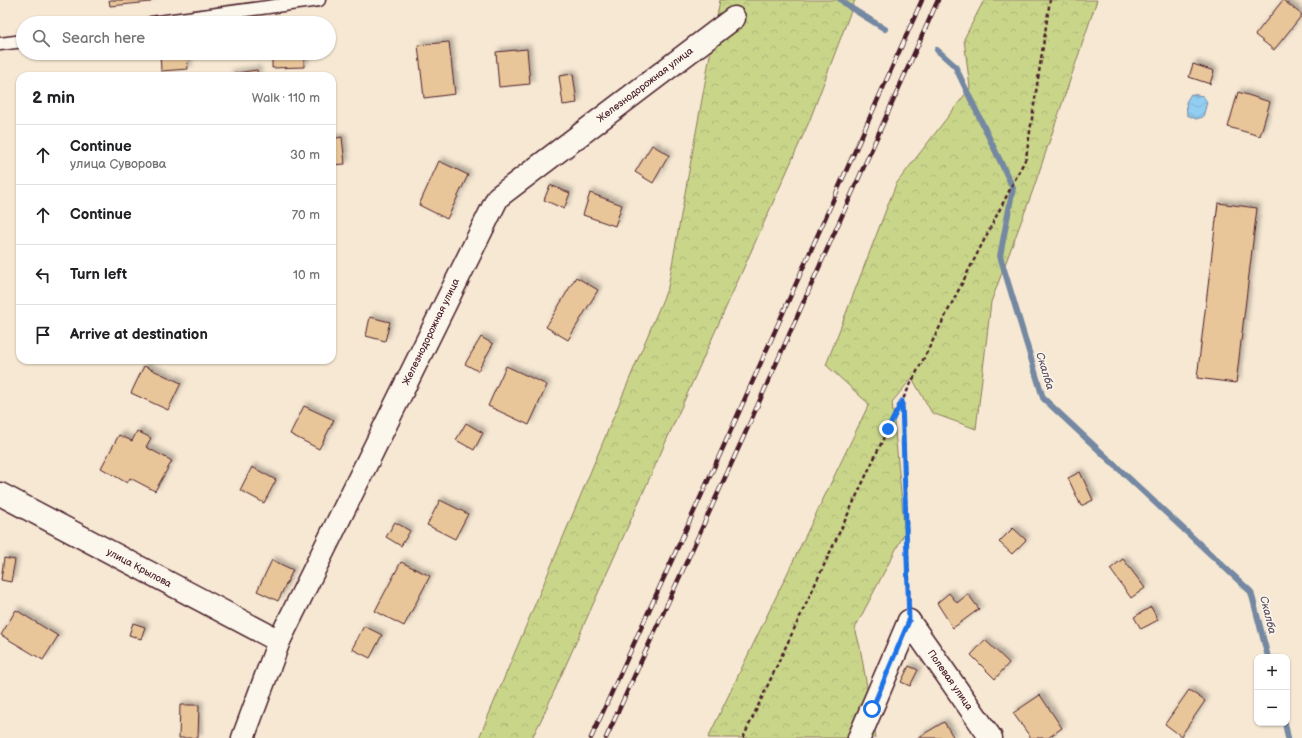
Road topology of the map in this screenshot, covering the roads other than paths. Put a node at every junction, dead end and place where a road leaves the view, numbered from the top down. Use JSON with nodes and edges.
{"nodes":[{"id":1,"x":318,"y":0,"type":"edge"},
{"id":2,"x":202,"y":16,"type":"edge"},
{"id":3,"x":734,"y":18,"type":"dead end"},
{"id":4,"x":16,"y":42,"type":"edge"},
{"id":5,"x":0,"y":44,"type":"edge"},
{"id":6,"x":0,"y":494,"type":"edge"},
{"id":7,"x":279,"y":641,"type":"junction"},
{"id":8,"x":243,"y":738,"type":"edge"},
{"id":9,"x":859,"y":738,"type":"edge"},
{"id":10,"x":991,"y":738,"type":"edge"}],
"edges":[{"from":1,"to":2,"type":"lane"},
{"from":3,"to":7,"type":"street","name":"Железнодорожная улица"},
{"from":4,"to":5,"type":"lane"},
{"from":6,"to":7,"type":"street","name":"улица Крылова"},
{"from":7,"to":8,"type":"street","name":"Железнодорожная улица"},
{"from":9,"to":10,"type":"street","name":"Полевая улица"}]}
